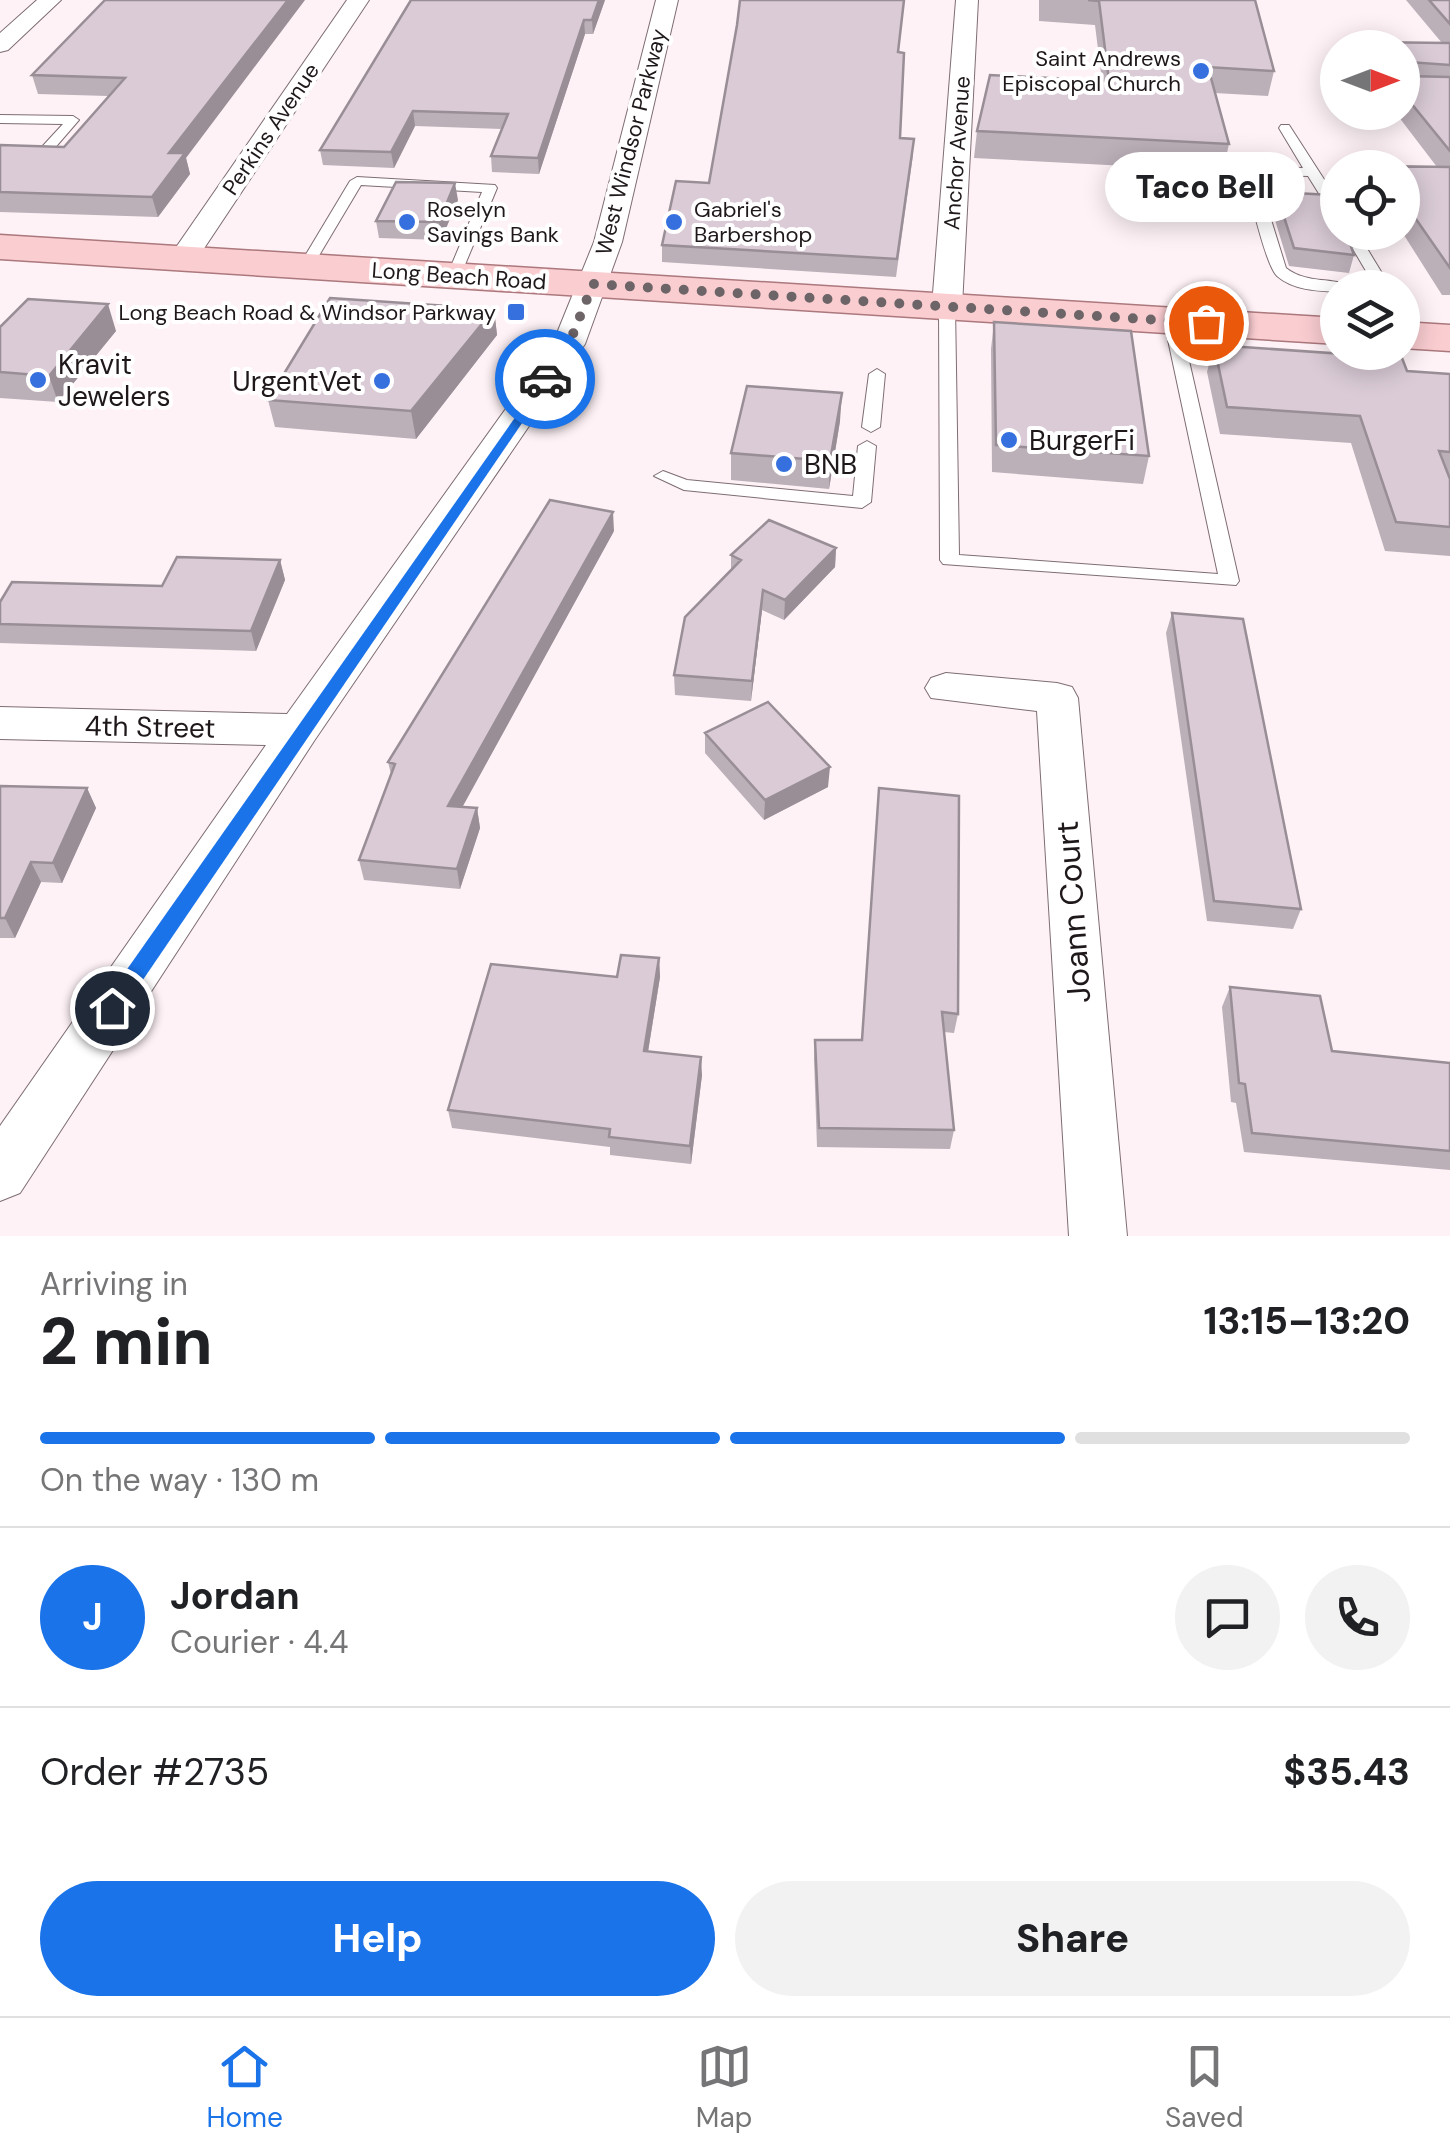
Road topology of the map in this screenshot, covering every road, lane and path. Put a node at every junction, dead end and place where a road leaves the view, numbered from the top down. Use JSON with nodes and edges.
{"nodes":[{"id":1,"x":50,"y":0,"type":"edge"},
{"id":2,"x":358,"y":0,"type":"edge"},
{"id":3,"x":668,"y":0,"type":"edge"},
{"id":4,"x":967,"y":0,"type":"edge"},
{"id":5,"x":0,"y":45,"type":"edge"},
{"id":6,"x":0,"y":119,"type":"edge"},
{"id":7,"x":1285,"y":128,"type":"dead end"},
{"id":8,"x":0,"y":153,"type":"edge"},
{"id":9,"x":1312,"y":172,"type":"junction"},
{"id":10,"x":1320,"y":185,"type":"edge"},
{"id":11,"x":0,"y":247,"type":"edge"},
{"id":12,"x":183,"y":258,"type":"junction"},
{"id":13,"x":306,"y":266,"type":"junction"},
{"id":14,"x":454,"y":276,"type":"junction"},
{"id":15,"x":593,"y":284,"type":"junction"},
{"id":16,"x":1320,"y":285,"type":"edge"},
{"id":17,"x":947,"y":306,"type":"junction"},
{"id":18,"x":1172,"y":320,"type":"junction"},
{"id":19,"x":1320,"y":330,"type":"edge"},
{"id":20,"x":1420,"y":335,"type":"edge"},
{"id":21,"x":1450,"y":338,"type":"edge"},
{"id":22,"x":878,"y":374,"type":"dead end"},
{"id":23,"x":663,"y":476,"type":"dead end"},
{"id":24,"x":946,"y":688,"type":"dead end"},
{"id":25,"x":0,"y":724,"type":"edge"},
{"id":26,"x":299,"y":730,"type":"junction"},
{"id":27,"x":0,"y":1174,"type":"edge"},
{"id":28,"x":1098,"y":1236,"type":"edge"}],
"edges":[{"from":1,"to":5,"type":"street"},
{"from":2,"to":12,"type":"street","name":"Perkins Avenue"},
{"from":3,"to":15,"type":"street","name":"West Windsor Parkway"},
{"from":4,"to":17,"type":"street","name":"Anchor Avenue"},
{"from":6,"to":8,"type":"lane"},
{"from":7,"to":9,"type":"lane"},
{"from":9,"to":10,"type":"lane"},
{"from":9,"to":16,"type":"lane"},
{"from":11,"to":12,"type":"main road","name":"Long Beach Road"},
{"from":12,"to":13,"type":"main road","name":"Long Beach Road"},
{"from":13,"to":14,"type":"main road","name":"Long Beach Road"},
{"from":13,"to":14,"type":"lane"},
{"from":14,"to":15,"type":"main road","name":"Long Beach Road"},
{"from":15,"to":17,"type":"main road","name":"Long Beach Road"},
{"from":15,"to":26,"type":"street","name":"West Windsor Parkway"},
{"from":17,"to":18,"type":"main road","name":"Long Beach Road"},
{"from":17,"to":18,"type":"lane"},
{"from":18,"to":19,"type":"main road","name":"Long Beach Road"},
{"from":20,"to":21,"type":"main road"},
{"from":22,"to":23,"type":"lane"},
{"from":24,"to":28,"type":"street","name":"Joann Court"},
{"from":25,"to":26,"type":"street","name":"4th Street"},
{"from":26,"to":27,"type":"street","name":"West Windsor Parkway"}]}
